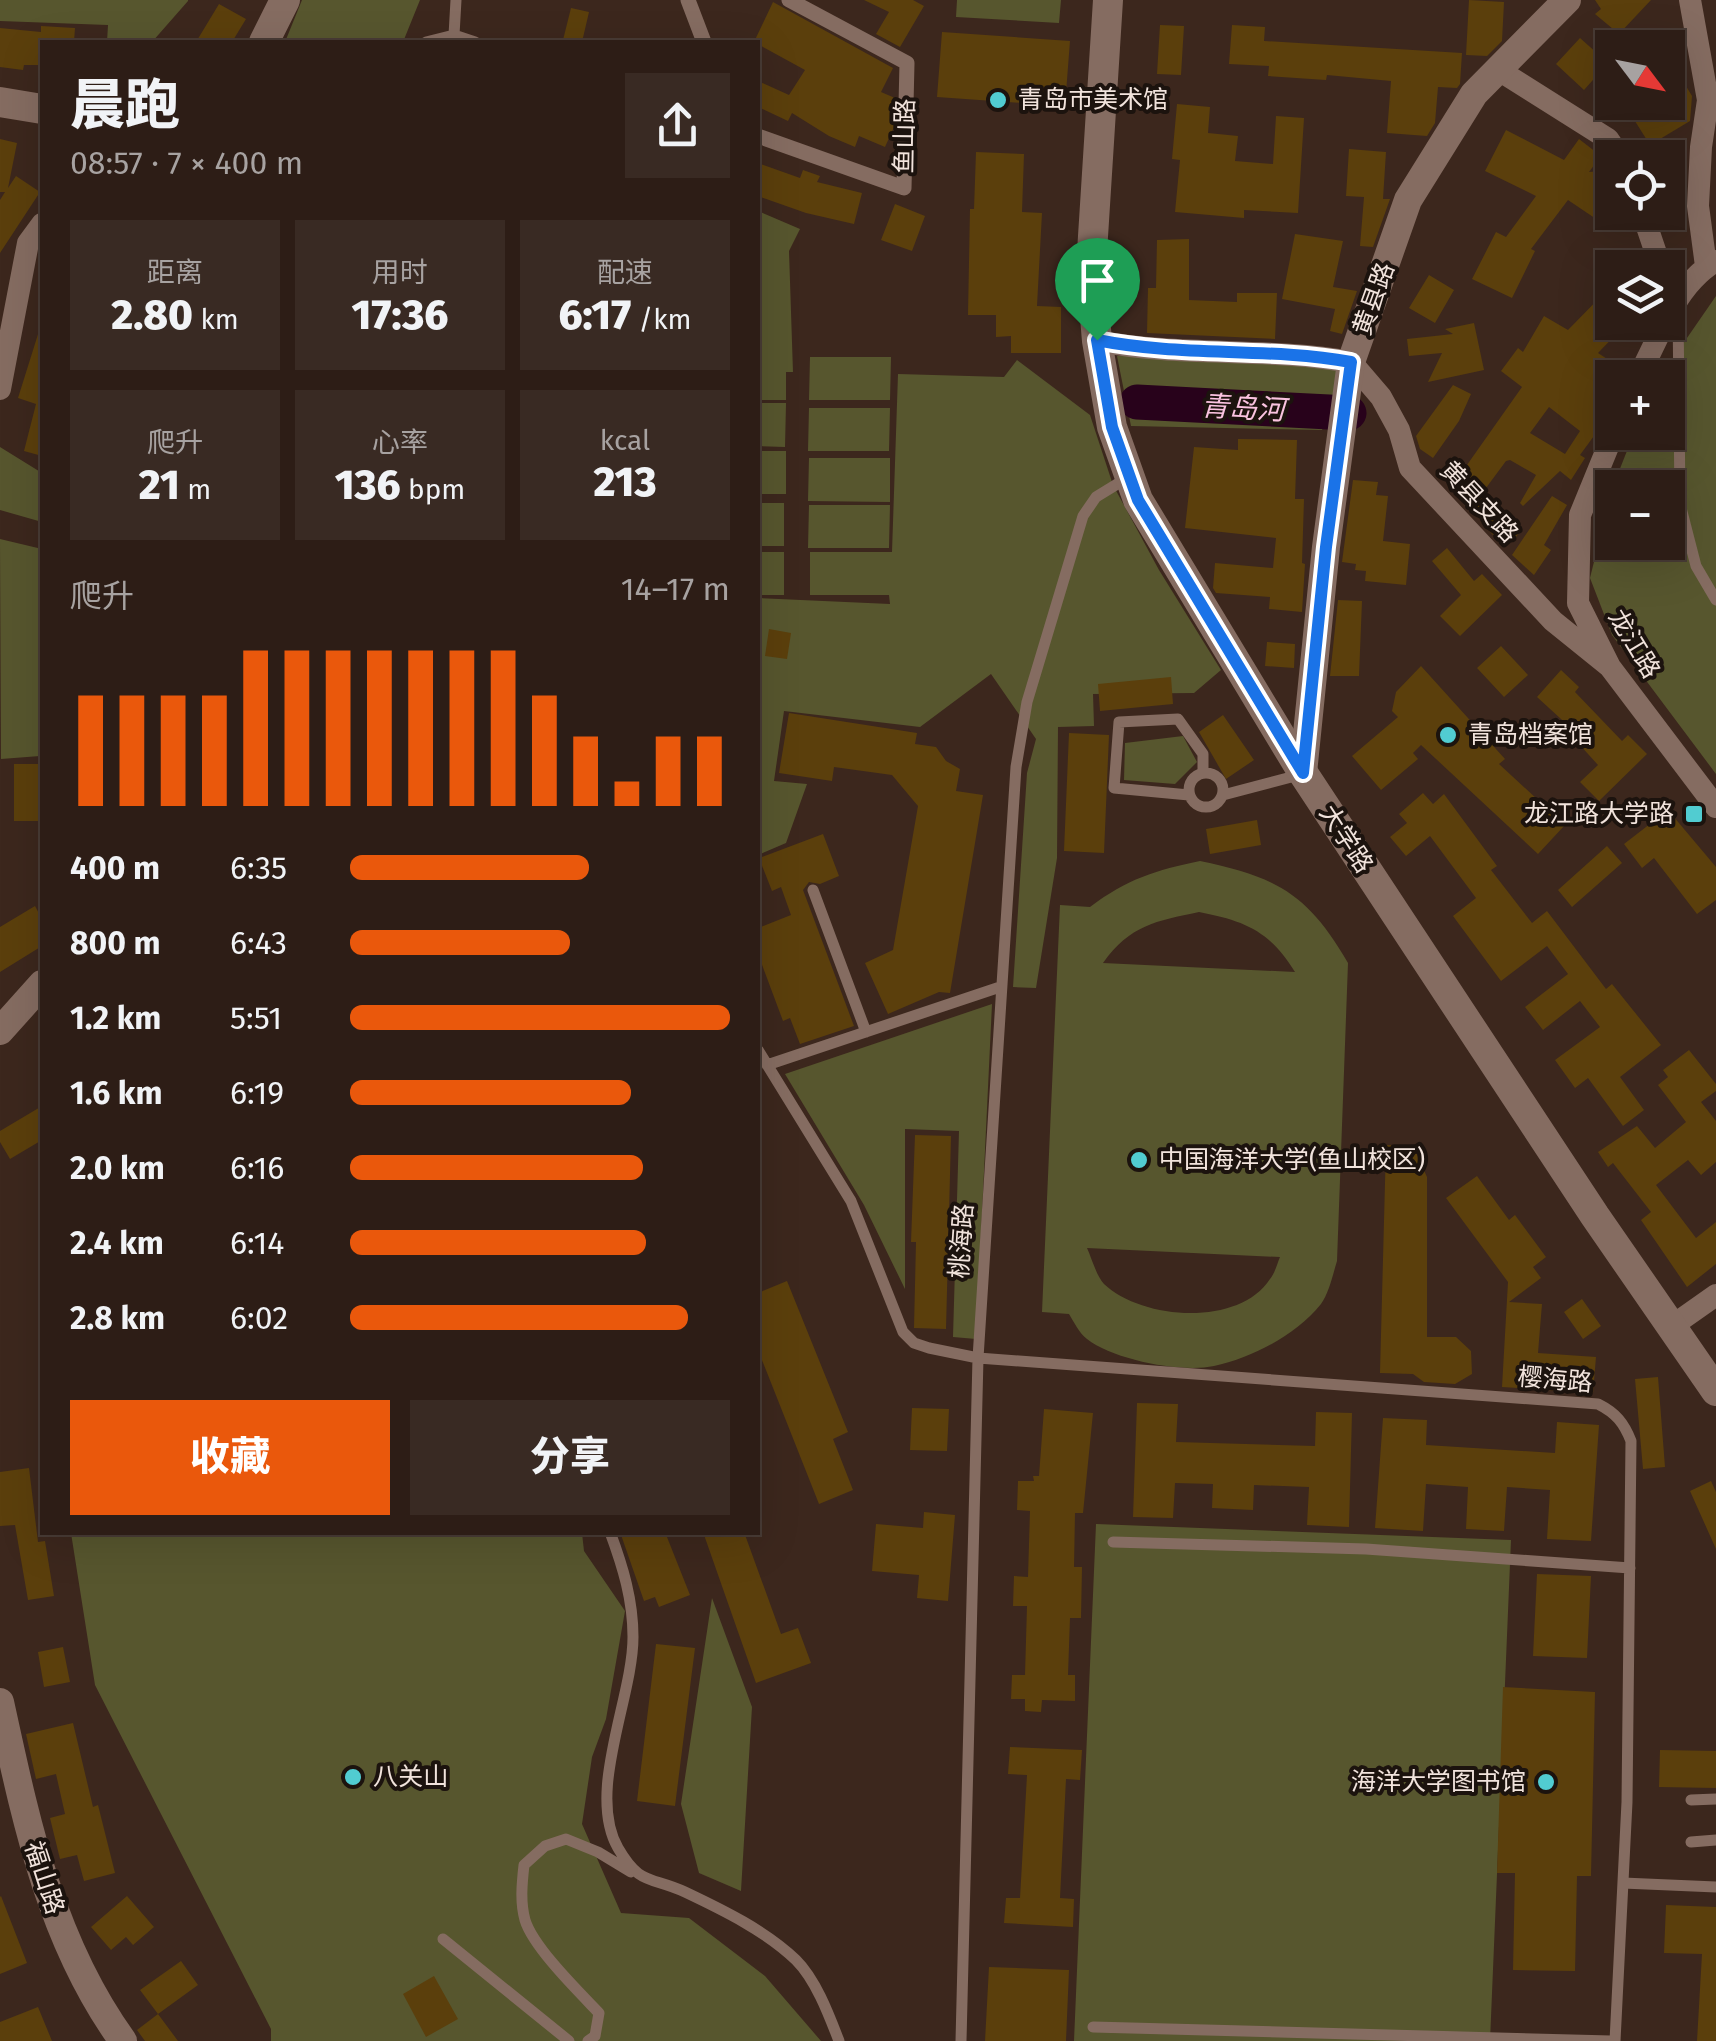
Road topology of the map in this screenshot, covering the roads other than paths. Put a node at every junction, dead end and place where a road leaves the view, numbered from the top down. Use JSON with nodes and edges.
{"nodes":[{"id":1,"x":285,"y":0,"type":"edge"},
{"id":2,"x":456,"y":0,"type":"edge"},
{"id":3,"x":688,"y":0,"type":"edge"},
{"id":4,"x":789,"y":0,"type":"edge"},
{"id":5,"x":1108,"y":0,"type":"edge"},
{"id":6,"x":1567,"y":0,"type":"edge"},
{"id":7,"x":1716,"y":6,"type":"edge"},
{"id":8,"x":1692,"y":8,"type":"edge"},
{"id":9,"x":454,"y":35,"type":"junction"},
{"id":10,"x":265,"y":40,"type":"edge"},
{"id":11,"x":434,"y":40,"type":"edge"},
{"id":12,"x":469,"y":40,"type":"edge"},
{"id":13,"x":703,"y":40,"type":"edge"},
{"id":14,"x":1498,"y":69,"type":"junction"},
{"id":15,"x":0,"y":102,"type":"edge"},
{"id":16,"x":40,"y":109,"type":"edge"},
{"id":17,"x":760,"y":137,"type":"edge"},
{"id":18,"x":1609,"y":140,"type":"edge"},
{"id":19,"x":40,"y":227,"type":"edge"},
{"id":20,"x":1711,"y":264,"type":"edge"},
{"id":21,"x":1685,"y":289,"type":"edge"},
{"id":22,"x":1097,"y":340,"type":"junction"},
{"id":23,"x":1671,"y":340,"type":"edge"},
{"id":24,"x":1351,"y":362,"type":"junction"},
{"id":25,"x":0,"y":389,"type":"edge"},
{"id":26,"x":1607,"y":450,"type":"edge"},
{"id":27,"x":1128,"y":477,"type":"junction"},
{"id":28,"x":1716,"y":600,"type":"edge"},
{"id":29,"x":1610,"y":667,"type":"junction"},
{"id":30,"x":1203,"y":772,"type":"junction"},
{"id":31,"x":1303,"y":773,"type":"junction"},
{"id":32,"x":1189,"y":795,"type":"junction"},
{"id":33,"x":1222,"y":795,"type":"junction"},
{"id":34,"x":1716,"y":807,"type":"edge"},
{"id":35,"x":813,"y":890,"type":"dead end"},
{"id":36,"x":40,"y":986,"type":"edge"},
{"id":37,"x":1000,"y":987,"type":"junction"},
{"id":38,"x":1,"y":1027,"type":"edge"},
{"id":39,"x":866,"y":1032,"type":"junction"},
{"id":40,"x":760,"y":1053,"type":"edge"},
{"id":41,"x":767,"y":1065,"type":"junction"},
{"id":42,"x":1716,"y":1295,"type":"edge"},
{"id":43,"x":1672,"y":1326,"type":"junction"},
{"id":44,"x":978,"y":1358,"type":"junction"},
{"id":45,"x":1716,"y":1391,"type":"edge"},
{"id":46,"x":611,"y":1535,"type":"edge"},
{"id":47,"x":1113,"y":1542,"type":"dead end"},
{"id":48,"x":1630,"y":1568,"type":"junction"},
{"id":49,"x":0,"y":1702,"type":"edge"},
{"id":50,"x":1691,"y":1800,"type":"dead end"},
{"id":51,"x":1716,"y":1800,"type":"edge"},
{"id":52,"x":1716,"y":1840,"type":"edge"},
{"id":53,"x":1691,"y":1842,"type":"dead end"},
{"id":54,"x":637,"y":1876,"type":"junction"},
{"id":55,"x":1623,"y":1883,"type":"junction"},
{"id":56,"x":1716,"y":1887,"type":"edge"},
{"id":57,"x":443,"y":1939,"type":"dead end"},
{"id":58,"x":1092,"y":2027,"type":"dead end"},
{"id":59,"x":123,"y":2041,"type":"edge"},
{"id":60,"x":569,"y":2041,"type":"edge"},
{"id":61,"x":588,"y":2041,"type":"edge"},
{"id":62,"x":839,"y":2041,"type":"edge"},
{"id":63,"x":961,"y":2041,"type":"edge"},
{"id":64,"x":1613,"y":2041,"type":"edge"}],
"edges":[{"from":1,"to":10,"type":"main road"},
{"from":2,"to":9,"type":"lane"},
{"from":3,"to":13,"type":"street"},
{"from":4,"to":17,"type":"street","name":"鱼山路"},
{"from":5,"to":22,"type":"main road","name":"大学路"},
{"from":6,"to":14,"type":"street","name":"黄县路"},
{"from":7,"to":8,"type":"street"},
{"from":8,"to":20,"type":"street"},
{"from":9,"to":11,"type":"lane"},
{"from":9,"to":12,"type":"lane"},
{"from":14,"to":18,"type":"street"},
{"from":14,"to":24,"type":"street","name":"黄县路"},
{"from":15,"to":16,"type":"main road"},
{"from":19,"to":25,"type":"street"},
{"from":20,"to":21,"type":"street"},
{"from":22,"to":24,"type":"street"},
{"from":22,"to":27,"type":"main road","name":"大学路"},
{"from":23,"to":28,"type":"lane"},
{"from":24,"to":29,"type":"street","name":"黄县支路"},
{"from":24,"to":31,"type":"street","name":"黄县路"},
{"from":26,"to":29,"type":"street","name":"龙江路"},
{"from":27,"to":31,"type":"main road","name":"大学路"},
{"from":27,"to":37,"type":"lane","name":"桃海路"},
{"from":29,"to":34,"type":"street","name":"龙江路"},
{"from":30,"to":32,"type":"lane"},
{"from":30,"to":32,"type":"lane"},
{"from":30,"to":33,"type":"lane"},
{"from":31,"to":33,"type":"lane"},
{"from":31,"to":43,"type":"main road","name":"大学路"},
{"from":32,"to":33,"type":"lane"},
{"from":35,"to":39,"type":"lane"},
{"from":36,"to":38,"type":"street"},
{"from":37,"to":39,"type":"lane"},
{"from":37,"to":44,"type":"lane","name":"桃海路"},
{"from":39,"to":41,"type":"lane"},
{"from":40,"to":41,"type":"lane","name":"樱海路"},
{"from":41,"to":44,"type":"lane","name":"樱海路"},
{"from":42,"to":43,"type":"street"},
{"from":43,"to":45,"type":"main road","name":"大学路"},
{"from":44,"to":48,"type":"lane","name":"樱海路"},
{"from":44,"to":63,"type":"lane","name":"桃海路"},
{"from":46,"to":54,"type":"lane"},
{"from":47,"to":48,"type":"lane"},
{"from":48,"to":55,"type":"lane","name":"樱海路"},
{"from":49,"to":59,"type":"street","name":"福山路"},
{"from":50,"to":51,"type":"lane"},
{"from":52,"to":53,"type":"lane"},
{"from":54,"to":61,"type":"lane"},
{"from":54,"to":62,"type":"lane"},
{"from":55,"to":56,"type":"lane"},
{"from":55,"to":64,"type":"lane","name":"樱海路"},
{"from":57,"to":60,"type":"lane"},
{"from":58,"to":64,"type":"lane"}]}
